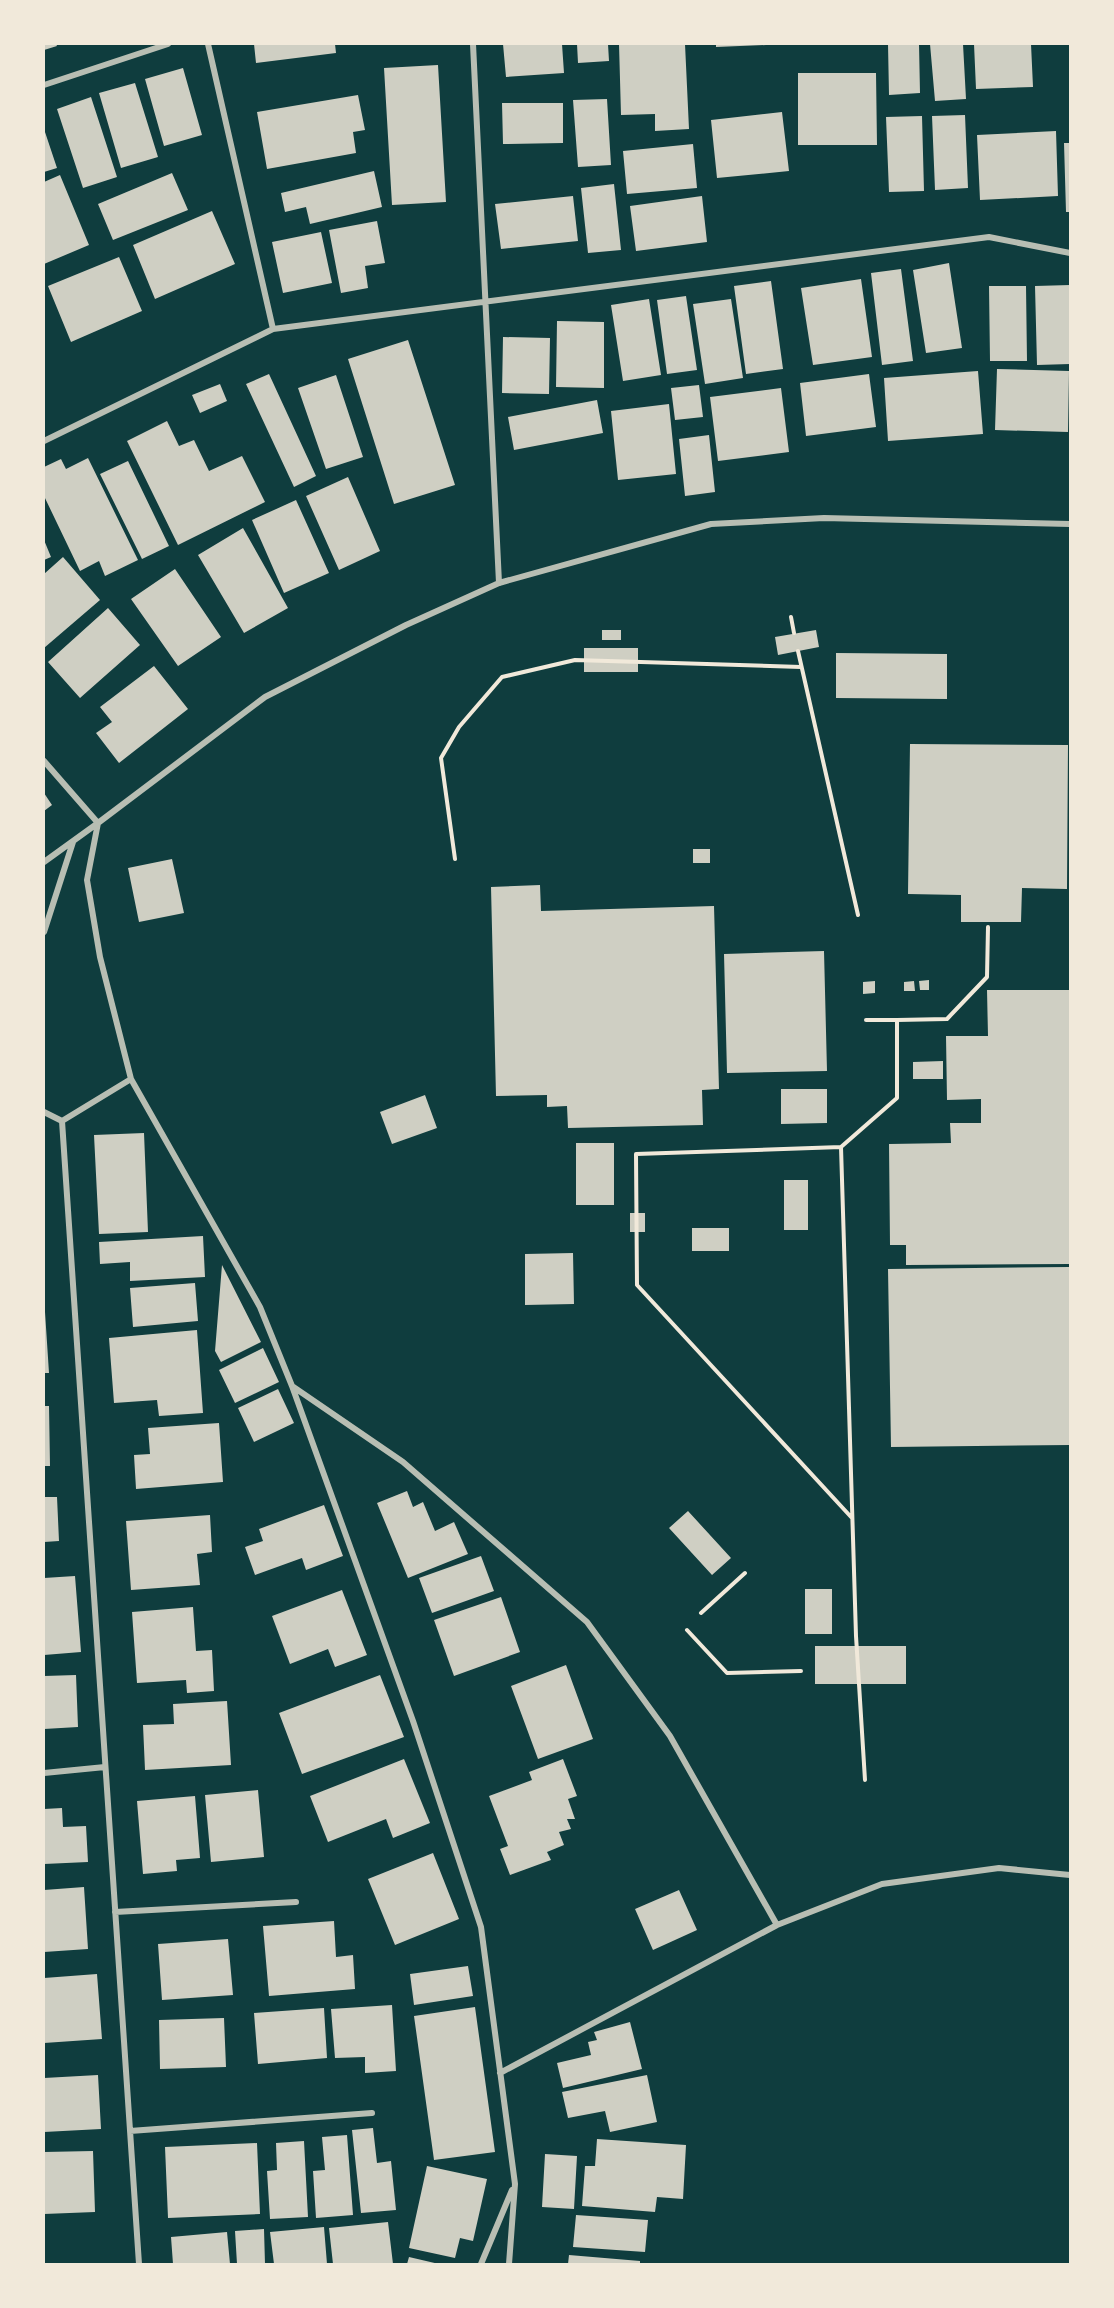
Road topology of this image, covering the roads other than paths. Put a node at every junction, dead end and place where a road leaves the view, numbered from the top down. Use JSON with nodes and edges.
{"nodes":[{"id":1,"x":168,"y":44,"type":"edge"},
{"id":2,"x":208,"y":44,"type":"edge"},
{"id":3,"x":473,"y":44,"type":"edge"},
{"id":4,"x":44,"y":85,"type":"edge"},
{"id":5,"x":1071,"y":253,"type":"edge"},
{"id":6,"x":484,"y":301,"type":"junction"},
{"id":7,"x":273,"y":328,"type":"junction"},
{"id":8,"x":44,"y":441,"type":"edge"},
{"id":9,"x":1071,"y":524,"type":"edge"},
{"id":10,"x":499,"y":583,"type":"junction"},
{"id":11,"x":44,"y":761,"type":"edge"},
{"id":12,"x":98,"y":824,"type":"junction"},
{"id":13,"x":73,"y":842,"type":"junction"},
{"id":14,"x":44,"y":862,"type":"edge"},
{"id":15,"x":44,"y":932,"type":"edge"},
{"id":16,"x":131,"y":1079,"type":"junction"},
{"id":17,"x":44,"y":1112,"type":"edge"},
{"id":18,"x":62,"y":1121,"type":"junction"},
{"id":19,"x":292,"y":1386,"type":"junction"},
{"id":20,"x":105,"y":1767,"type":"junction"},
{"id":21,"x":44,"y":1773,"type":"edge"},
{"id":22,"x":1071,"y":1875,"type":"edge"},
{"id":23,"x":296,"y":1902,"type":"dead end"},
{"id":24,"x":115,"y":1912,"type":"junction"},
{"id":25,"x":777,"y":1925,"type":"junction"},
{"id":26,"x":500,"y":2073,"type":"junction"},
{"id":27,"x":372,"y":2113,"type":"dead end"},
{"id":28,"x":130,"y":2131,"type":"junction"},
{"id":29,"x":515,"y":2184,"type":"junction"},
{"id":30,"x":139,"y":2265,"type":"edge"},
{"id":31,"x":481,"y":2265,"type":"edge"},
{"id":32,"x":509,"y":2265,"type":"edge"}],
"edges":[{"from":1,"to":4,"type":"street"},
{"from":2,"to":7,"type":"street"},
{"from":3,"to":6,"type":"street"},
{"from":5,"to":6,"type":"street"},
{"from":6,"to":7,"type":"street"},
{"from":6,"to":10,"type":"street"},
{"from":7,"to":8,"type":"street"},
{"from":9,"to":10,"type":"street"},
{"from":10,"to":12,"type":"street"},
{"from":11,"to":12,"type":"street"},
{"from":12,"to":13,"type":"street"},
{"from":12,"to":16,"type":"street"},
{"from":13,"to":14,"type":"street"},
{"from":13,"to":15,"type":"street"},
{"from":16,"to":18,"type":"street"},
{"from":16,"to":19,"type":"street"},
{"from":17,"to":18,"type":"street"},
{"from":18,"to":20,"type":"street"},
{"from":19,"to":25,"type":"street"},
{"from":19,"to":26,"type":"street"},
{"from":20,"to":21,"type":"street"},
{"from":20,"to":24,"type":"street"},
{"from":22,"to":25,"type":"street"},
{"from":23,"to":24,"type":"street"},
{"from":24,"to":28,"type":"street"},
{"from":25,"to":26,"type":"street"},
{"from":26,"to":29,"type":"street"},
{"from":27,"to":28,"type":"street"},
{"from":28,"to":30,"type":"street"},
{"from":29,"to":31,"type":"street"},
{"from":29,"to":32,"type":"street"}]}
